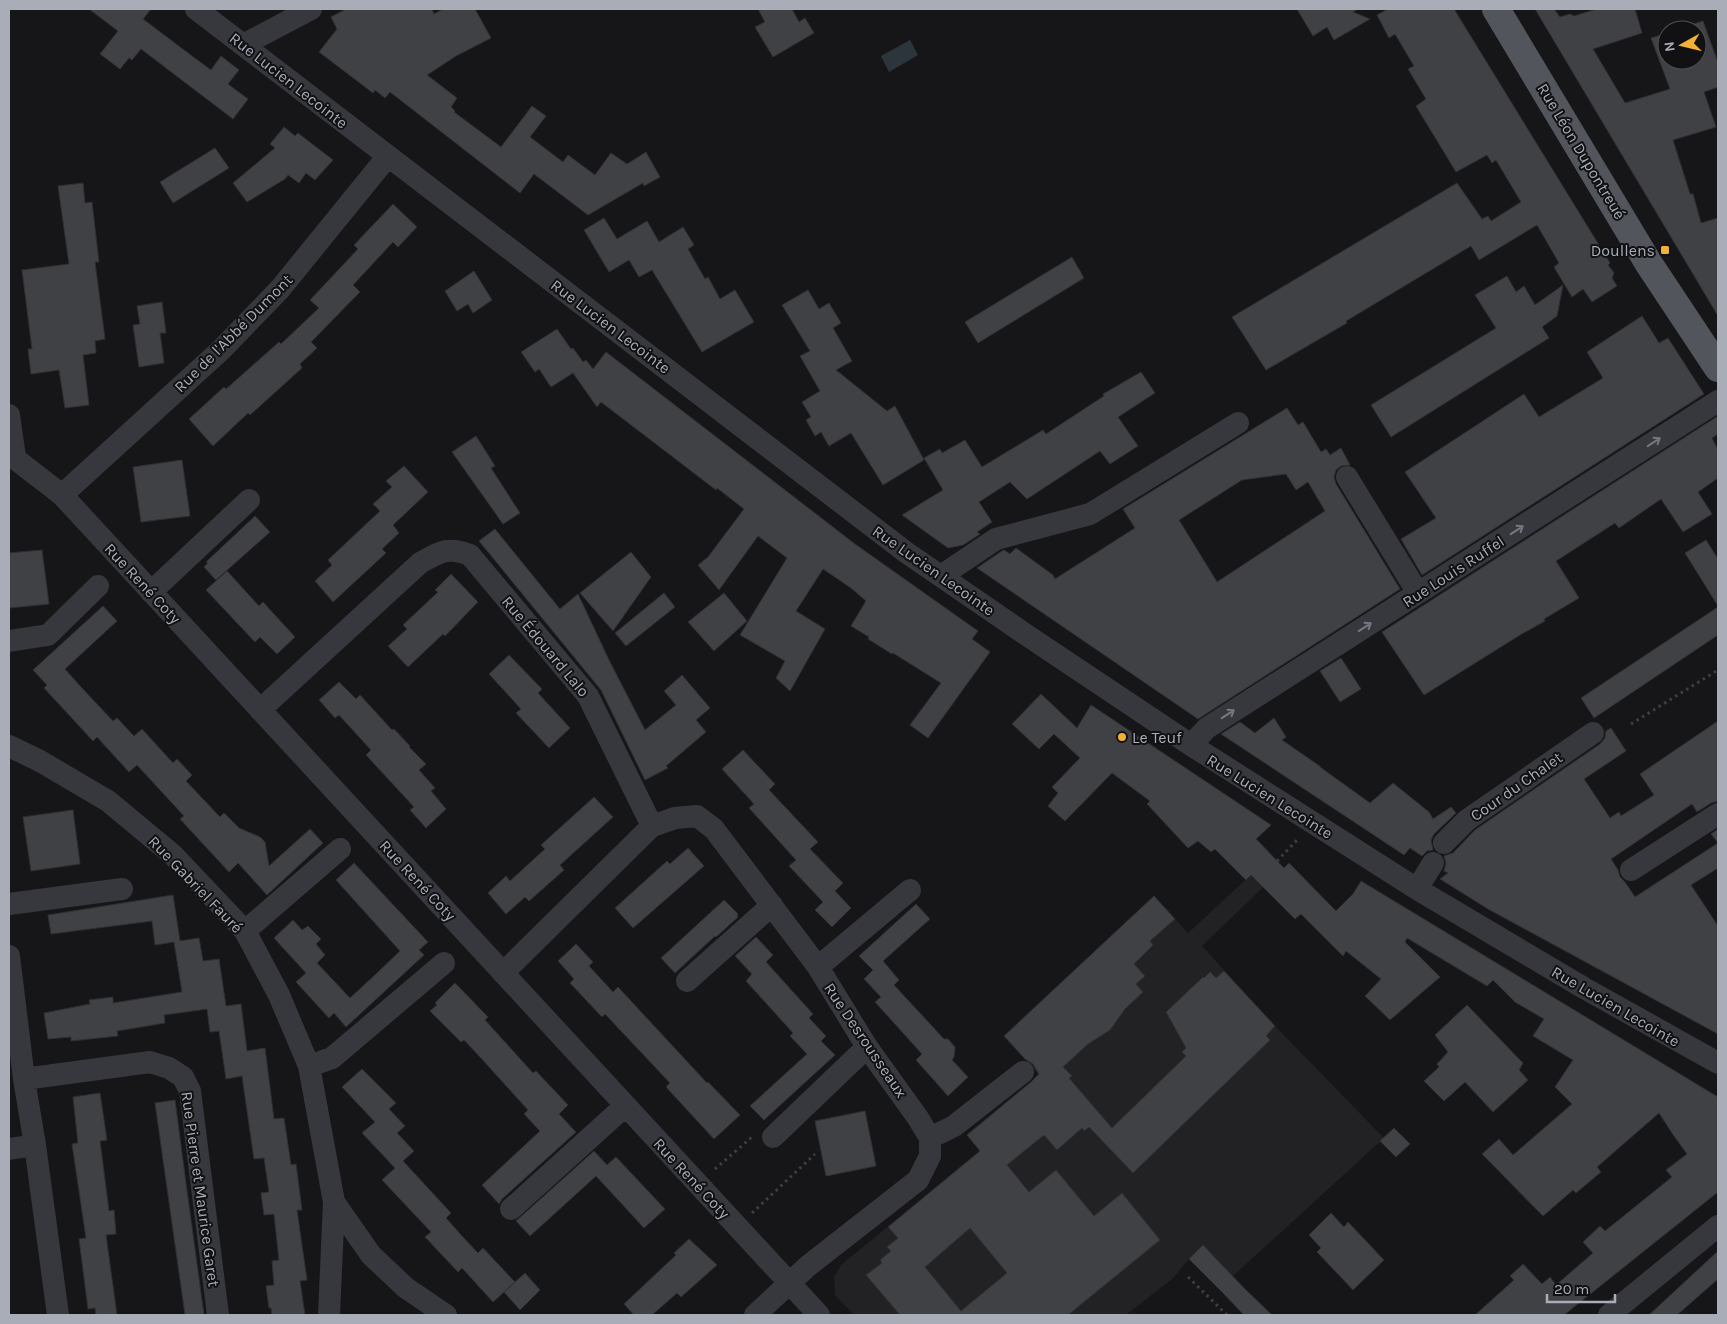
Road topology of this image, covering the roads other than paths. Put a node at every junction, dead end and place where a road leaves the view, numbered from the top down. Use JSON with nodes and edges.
{"nodes":[{"id":1,"x":196,"y":9,"type":"edge"},
{"id":2,"x":311,"y":9,"type":"edge"},
{"id":3,"x":1496,"y":9,"type":"edge"},
{"id":4,"x":243,"y":45,"type":"junction"},
{"id":5,"x":388,"y":156,"type":"junction"},
{"id":6,"x":1718,"y":368,"type":"edge"},
{"id":7,"x":1718,"y":401,"type":"edge"},
{"id":8,"x":9,"y":415,"type":"edge"},
{"id":9,"x":1238,"y":423,"type":"dead end"},
{"id":10,"x":12,"y":455,"type":"edge"},
{"id":11,"x":1347,"y":477,"type":"dead end"},
{"id":12,"x":62,"y":495,"type":"junction"},
{"id":13,"x":249,"y":500,"type":"dead end"},
{"id":14,"x":941,"y":576,"type":"junction"},
{"id":15,"x":98,"y":586,"type":"dead end"},
{"id":16,"x":151,"y":592,"type":"junction"},
{"id":17,"x":1418,"y":593,"type":"junction"},
{"id":18,"x":9,"y":641,"type":"edge"},
{"id":19,"x":260,"y":710,"type":"junction"},
{"id":20,"x":1593,"y":733,"type":"dead end"},
{"id":21,"x":1191,"y":745,"type":"junction"},
{"id":22,"x":9,"y":746,"type":"edge"},
{"id":23,"x":1718,"y":814,"type":"edge"},
{"id":24,"x":652,"y":826,"type":"junction"},
{"id":25,"x":1444,"y":843,"type":"dead end"},
{"id":26,"x":340,"y":848,"type":"dead end"},
{"id":27,"x":1433,"y":863,"type":"dead end"},
{"id":28,"x":1631,"y":870,"type":"dead end"},
{"id":29,"x":122,"y":889,"type":"dead end"},
{"id":30,"x":1417,"y":889,"type":"junction"},
{"id":31,"x":910,"y":890,"type":"dead end"},
{"id":32,"x":9,"y":904,"type":"edge"},
{"id":33,"x":772,"y":906,"type":"junction"},
{"id":34,"x":244,"y":931,"type":"junction"},
{"id":35,"x":9,"y":956,"type":"edge"},
{"id":36,"x":444,"y":963,"type":"dead end"},
{"id":37,"x":818,"y":967,"type":"junction"},
{"id":38,"x":502,"y":973,"type":"junction"},
{"id":39,"x":687,"y":981,"type":"dead end"},
{"id":40,"x":867,"y":1047,"type":"junction"},
{"id":41,"x":1718,"y":1064,"type":"edge"},
{"id":42,"x":309,"y":1066,"type":"junction"},
{"id":43,"x":1023,"y":1072,"type":"dead end"},
{"id":44,"x":24,"y":1079,"type":"junction"},
{"id":45,"x":625,"y":1106,"type":"junction"},
{"id":46,"x":773,"y":1137,"type":"road end"},
{"id":47,"x":930,"y":1138,"type":"junction"},
{"id":48,"x":35,"y":1145,"type":"junction"},
{"id":49,"x":9,"y":1149,"type":"edge"},
{"id":50,"x":334,"y":1202,"type":"junction"},
{"id":51,"x":512,"y":1209,"type":"dead end"},
{"id":52,"x":1718,"y":1226,"type":"edge"},
{"id":53,"x":789,"y":1282,"type":"junction"},
{"id":54,"x":58,"y":1315,"type":"edge"},
{"id":55,"x":218,"y":1315,"type":"edge"},
{"id":56,"x":329,"y":1315,"type":"edge"},
{"id":57,"x":446,"y":1315,"type":"edge"},
{"id":58,"x":755,"y":1315,"type":"edge"},
{"id":59,"x":819,"y":1315,"type":"edge"},
{"id":60,"x":1609,"y":1315,"type":"edge"}],
"edges":[{"from":1,"to":4,"type":"street","name":"Rue Lucien Lecointe"},
{"from":2,"to":4,"type":"street"},
{"from":3,"to":6,"type":"main road","name":"Rue Léon Dupontreué"},
{"from":4,"to":5,"type":"street","name":"Rue Lucien Lecointe"},
{"from":5,"to":12,"type":"street","name":"Rue de l'Abbé Dumont"},
{"from":5,"to":14,"type":"street","name":"Rue Lucien Lecointe"},
{"from":17,"to":7,"type":"street","name":"Rue Louis Ruffel","one_way":true},
{"from":8,"to":10,"type":"street"},
{"from":9,"to":14,"type":"street"},
{"from":10,"to":12,"type":"street","name":"Rue René Coty"},
{"from":11,"to":17,"type":"street"},
{"from":12,"to":16,"type":"street","name":"Rue René Coty"},
{"from":13,"to":16,"type":"street"},
{"from":14,"to":21,"type":"street","name":"Rue Lucien Lecointe"},
{"from":15,"to":18,"type":"street"},
{"from":16,"to":19,"type":"street","name":"Rue René Coty"},
{"from":21,"to":17,"type":"street","name":"Rue Louis Ruffel","one_way":true},
{"from":19,"to":24,"type":"street","name":"Rue Édouard Lalo"},
{"from":19,"to":38,"type":"street","name":"Rue René Coty"},
{"from":20,"to":25,"type":"street","name":"Cour du Chalet"},
{"from":21,"to":30,"type":"street","name":"Rue Lucien Lecointe"},
{"from":22,"to":34,"type":"street","name":"Rue Gabriel Fauré"},
{"from":23,"to":28,"type":"street"},
{"from":24,"to":33,"type":"street","name":"Rue Desrousseaux"},
{"from":24,"to":38,"type":"street"},
{"from":26,"to":34,"type":"street"},
{"from":27,"to":30,"type":"street"},
{"from":29,"to":32,"type":"street"},
{"from":30,"to":41,"type":"street","name":"Rue Lucien Lecointe"},
{"from":31,"to":37,"type":"street"},
{"from":33,"to":37,"type":"street","name":"Rue Desrousseaux"},
{"from":33,"to":39,"type":"street"},
{"from":34,"to":42,"type":"street","name":"Rue Gabriel Fauré"},
{"from":35,"to":44,"type":"street"},
{"from":36,"to":42,"type":"street"},
{"from":37,"to":40,"type":"street","name":"Rue Desrousseaux"},
{"from":38,"to":45,"type":"street","name":"Rue René Coty"},
{"from":40,"to":46,"type":"street"},
{"from":40,"to":47,"type":"street","name":"Rue Desrousseaux"},
{"from":42,"to":50,"type":"street","name":"Rue Gabriel Fauré"},
{"from":43,"to":47,"type":"street"},
{"from":44,"to":48,"type":"street"},
{"from":44,"to":55,"type":"street","name":"Rue Pierre et Maurice Garet"},
{"from":45,"to":51,"type":"street"},
{"from":45,"to":53,"type":"street","name":"Rue René Coty"},
{"from":47,"to":53,"type":"street"},
{"from":48,"to":49,"type":"street"},
{"from":48,"to":54,"type":"street"},
{"from":50,"to":56,"type":"street","name":"Rue Gabriel Fauré"},
{"from":50,"to":57,"type":"street","name":"Rue Gabriel Fauré"},
{"from":52,"to":60,"type":"street"},
{"from":53,"to":58,"type":"street"},
{"from":53,"to":59,"type":"street","name":"Rue René Coty"}]}
